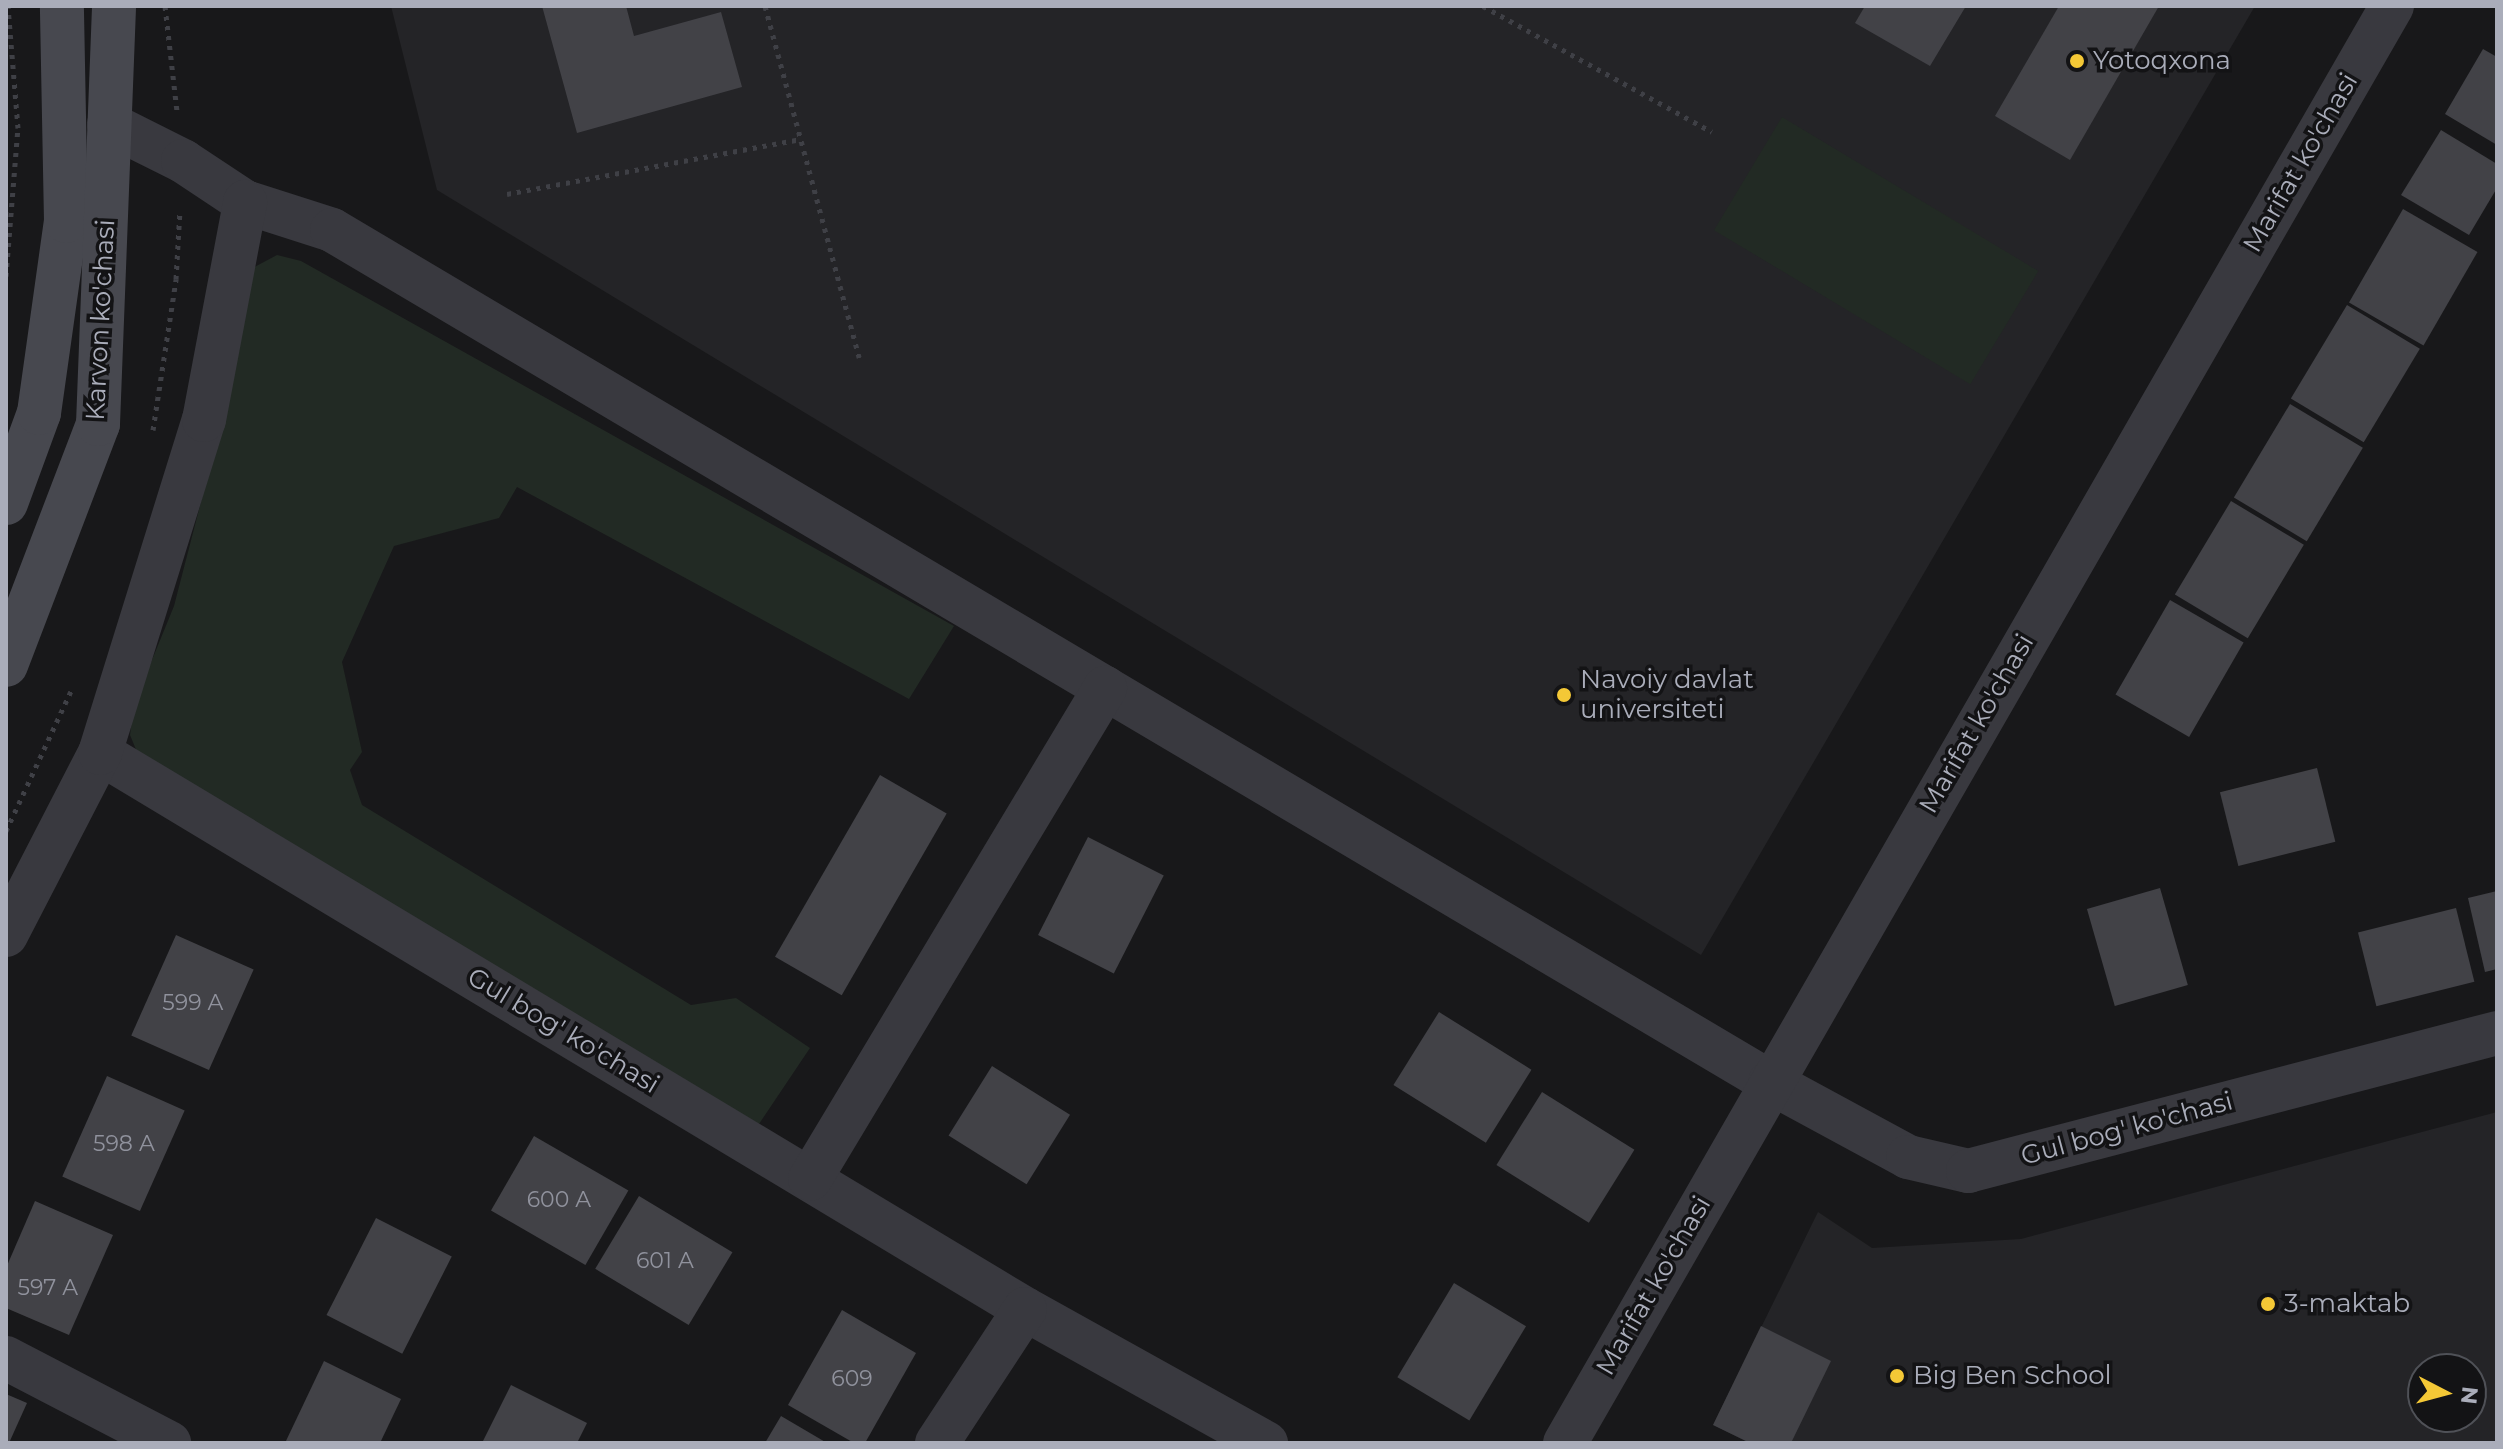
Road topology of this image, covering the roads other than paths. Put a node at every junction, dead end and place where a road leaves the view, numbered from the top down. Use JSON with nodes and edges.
{"nodes":[{"id":1,"x":62,"y":6,"type":"edge"},
{"id":2,"x":114,"y":6,"type":"edge"},
{"id":3,"x":2392,"y":6,"type":"edge"},
{"id":4,"x":109,"y":124,"type":"junction"},
{"id":5,"x":245,"y":202,"type":"junction"},
{"id":6,"x":6,"y":503,"type":"edge"},
{"id":7,"x":6,"y":665,"type":"edge"},
{"id":8,"x":1105,"y":688,"type":"junction"},
{"id":9,"x":100,"y":753,"type":"junction"},
{"id":10,"x":6,"y":935,"type":"edge"},
{"id":11,"x":2497,"y":1033,"type":"edge"},
{"id":12,"x":1770,"y":1082,"type":"junction"},
{"id":13,"x":810,"y":1179,"type":"junction"},
{"id":14,"x":1025,"y":1309,"type":"junction"},
{"id":15,"x":6,"y":1358,"type":"edge"},
{"id":16,"x":169,"y":1443,"type":"edge"},
{"id":17,"x":937,"y":1443,"type":"edge"},
{"id":18,"x":1266,"y":1443,"type":"edge"},
{"id":19,"x":1565,"y":1443,"type":"edge"}],
"edges":[{"from":1,"to":6,"type":"main road","name":"Karvon ko'chasi"},
{"from":2,"to":4,"type":"main road","name":"Karvon ko'chasi"},
{"from":3,"to":12,"type":"street","name":"Marifat ko'chasi"},
{"from":4,"to":5,"type":"street","name":"Gul bog' ko'chasi"},
{"from":4,"to":7,"type":"main road","name":"Karvon ko'chasi"},
{"from":5,"to":8,"type":"street","name":"Gul bog' ko'chasi"},
{"from":5,"to":9,"type":"street"},
{"from":8,"to":12,"type":"street","name":"Gul bog' ko'chasi"},
{"from":8,"to":13,"type":"street"},
{"from":9,"to":10,"type":"street"},
{"from":9,"to":13,"type":"street","name":"Gul bog' ko'chasi"},
{"from":11,"to":12,"type":"street","name":"Gul bog' ko'chasi"},
{"from":12,"to":19,"type":"street","name":"Marifat ko'chasi"},
{"from":13,"to":14,"type":"street","name":"Gul bog' ko'chasi"},
{"from":14,"to":17,"type":"street"},
{"from":14,"to":18,"type":"street","name":"Gul bog' ko'chasi"},
{"from":15,"to":16,"type":"street"}]}
